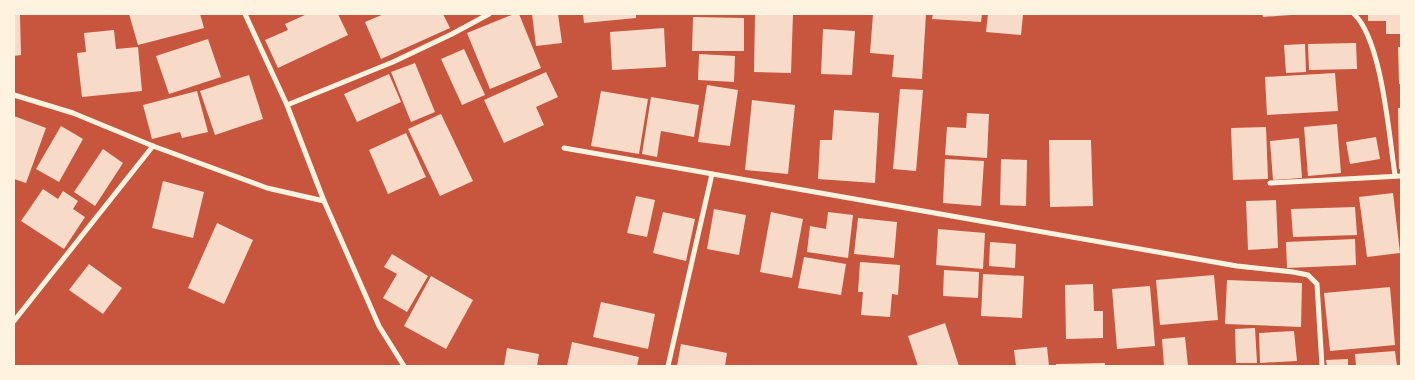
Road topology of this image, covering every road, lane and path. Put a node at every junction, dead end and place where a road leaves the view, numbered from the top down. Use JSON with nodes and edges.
{"nodes":[{"id":1,"x":245,"y":14,"type":"edge"},
{"id":2,"x":488,"y":14,"type":"edge"},
{"id":3,"x":1354,"y":14,"type":"edge"},
{"id":4,"x":14,"y":95,"type":"edge"},
{"id":5,"x":287,"y":105,"type":"junction"},
{"id":6,"x":153,"y":146,"type":"junction"},
{"id":7,"x":564,"y":148,"type":"dead end"},
{"id":8,"x":712,"y":174,"type":"junction"},
{"id":9,"x":1398,"y":176,"type":"edge"},
{"id":10,"x":1270,"y":183,"type":"dead end"},
{"id":11,"x":324,"y":201,"type":"junction"},
{"id":12,"x":14,"y":321,"type":"edge"},
{"id":13,"x":404,"y":366,"type":"edge"},
{"id":14,"x":668,"y":366,"type":"edge"},
{"id":15,"x":1322,"y":366,"type":"edge"}],
"edges":[{"from":1,"to":5,"type":"street"},
{"from":2,"to":5,"type":"street"},
{"from":3,"to":9,"type":"street"},
{"from":4,"to":6,"type":"street"},
{"from":5,"to":11,"type":"street"},
{"from":6,"to":11,"type":"street"},
{"from":6,"to":12,"type":"street"},
{"from":7,"to":8,"type":"street"},
{"from":8,"to":14,"type":"street"},
{"from":8,"to":15,"type":"street"},
{"from":9,"to":10,"type":"street"},
{"from":11,"to":13,"type":"street"}]}
